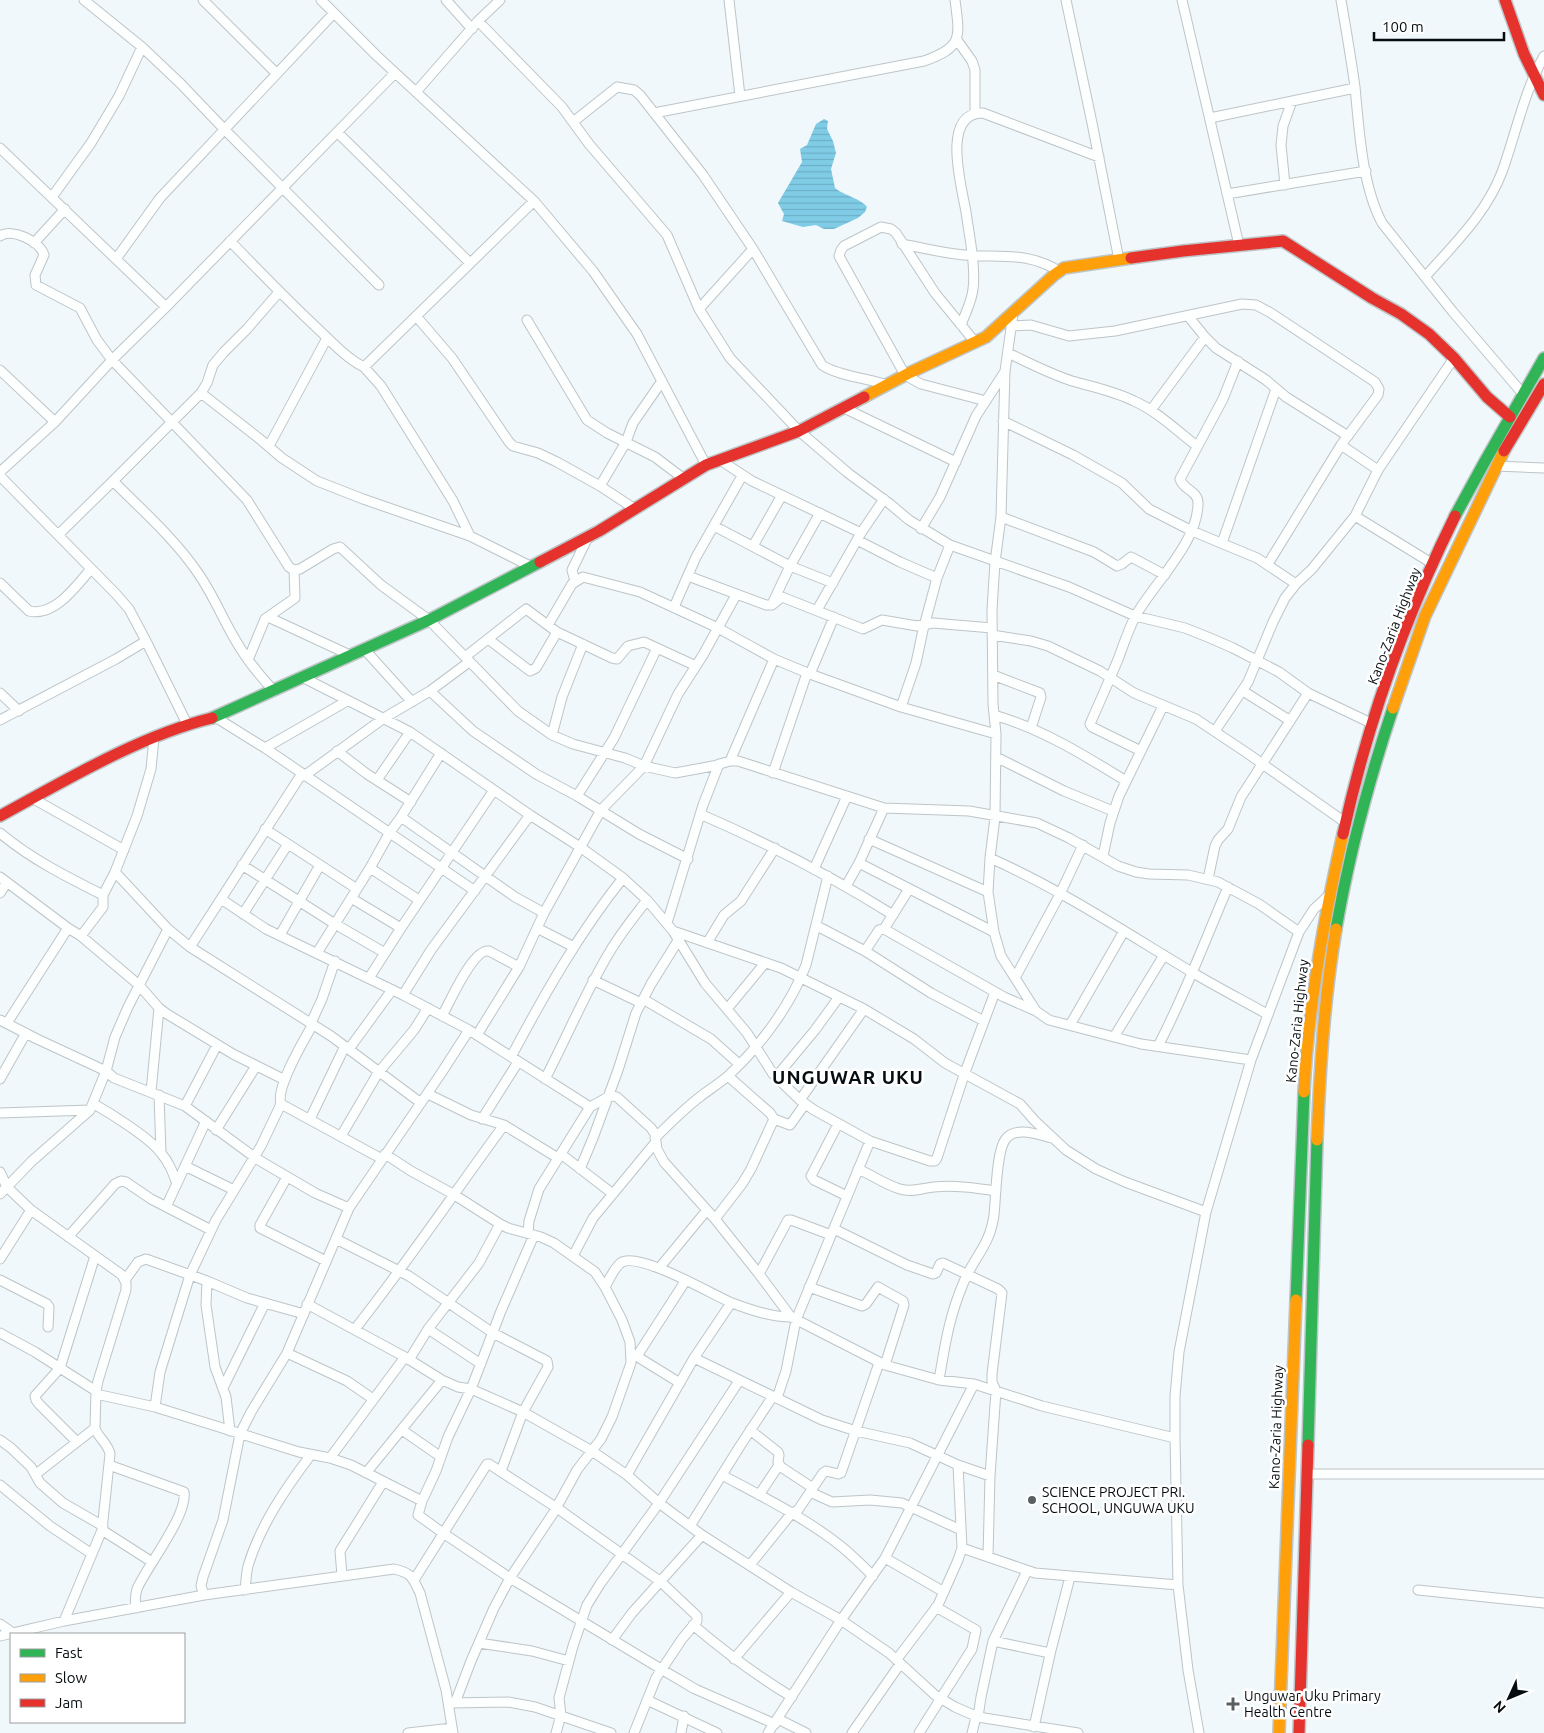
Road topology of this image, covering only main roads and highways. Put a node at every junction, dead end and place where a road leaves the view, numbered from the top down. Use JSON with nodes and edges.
{"nodes":[{"id":1,"x":1505,"y":0,"type":"edge"},
{"id":2,"x":1544,"y":95,"type":"edge"},
{"id":3,"x":1544,"y":358,"type":"edge"},
{"id":4,"x":1544,"y":384,"type":"edge"},
{"id":5,"x":1510,"y":417,"type":"junction"},
{"id":6,"x":0,"y":816,"type":"edge"},
{"id":7,"x":1279,"y":1733,"type":"edge"},
{"id":8,"x":1299,"y":1733,"type":"edge"}],
"edges":[{"from":1,"to":2,"type":"main road"},
{"from":3,"to":5,"type":"main road","name":"Kano-Zaria Highway"},
{"from":4,"to":8,"type":"main road","name":"Kano-Zaria Highway"},
{"from":5,"to":6,"type":"main road"},
{"from":5,"to":7,"type":"main road","name":"Kano-Zaria Highway"}]}
